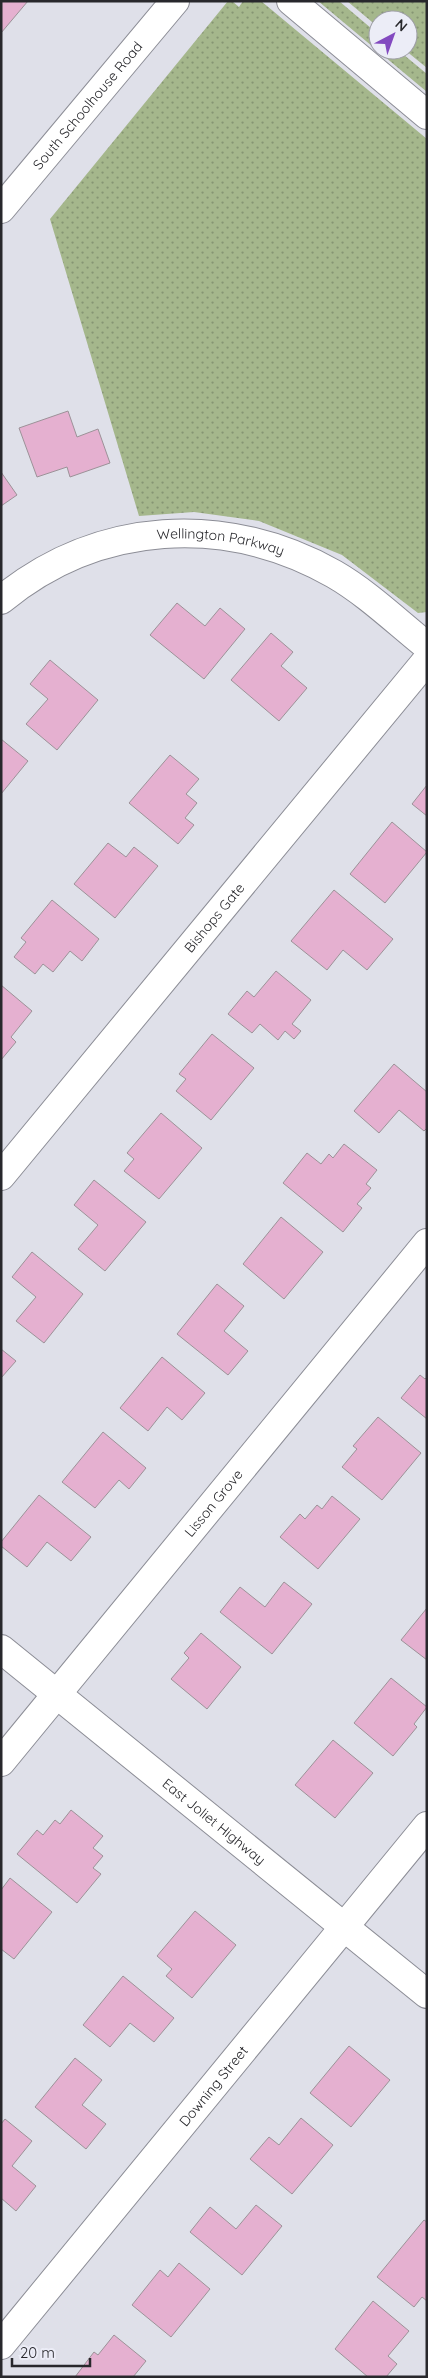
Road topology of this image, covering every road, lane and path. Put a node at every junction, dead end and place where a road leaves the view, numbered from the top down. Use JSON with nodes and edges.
{"nodes":[{"id":1,"x":175,"y":1,"type":"edge"},
{"id":2,"x":291,"y":1,"type":"edge"},
{"id":3,"x":427,"y":115,"type":"edge"},
{"id":4,"x":1,"y":209,"type":"edge"},
{"id":5,"x":1,"y":600,"type":"edge"},
{"id":6,"x":427,"y":646,"type":"edge"},
{"id":7,"x":427,"y":660,"type":"edge"},
{"id":8,"x":1,"y":1176,"type":"edge"},
{"id":9,"x":427,"y":1243,"type":"edge"},
{"id":10,"x":1,"y":1649,"type":"edge"},
{"id":11,"x":57,"y":1694,"type":"junction"},
{"id":12,"x":1,"y":1762,"type":"edge"},
{"id":13,"x":427,"y":1826,"type":"edge"},
{"id":14,"x":344,"y":1926,"type":"junction"},
{"id":15,"x":427,"y":1994,"type":"edge"},
{"id":16,"x":1,"y":2345,"type":"edge"}],
"edges":[{"from":1,"to":4,"type":"street","name":"South Schoolhouse Road"},
{"from":2,"to":3,"type":"street"},
{"from":5,"to":6,"type":"street","name":"Wellington Parkway"},
{"from":7,"to":8,"type":"street","name":"Bishops Gate"},
{"from":9,"to":11,"type":"street","name":"Lisson Grove"},
{"from":10,"to":11,"type":"street","name":"East Joliet Highway"},
{"from":11,"to":12,"type":"street","name":"Lisson Grove"},
{"from":11,"to":14,"type":"street","name":"East Joliet Highway"},
{"from":13,"to":14,"type":"street","name":"Downing Street"},
{"from":14,"to":15,"type":"street","name":"East Joliet Highway"},
{"from":14,"to":16,"type":"street","name":"Downing Street"}]}
